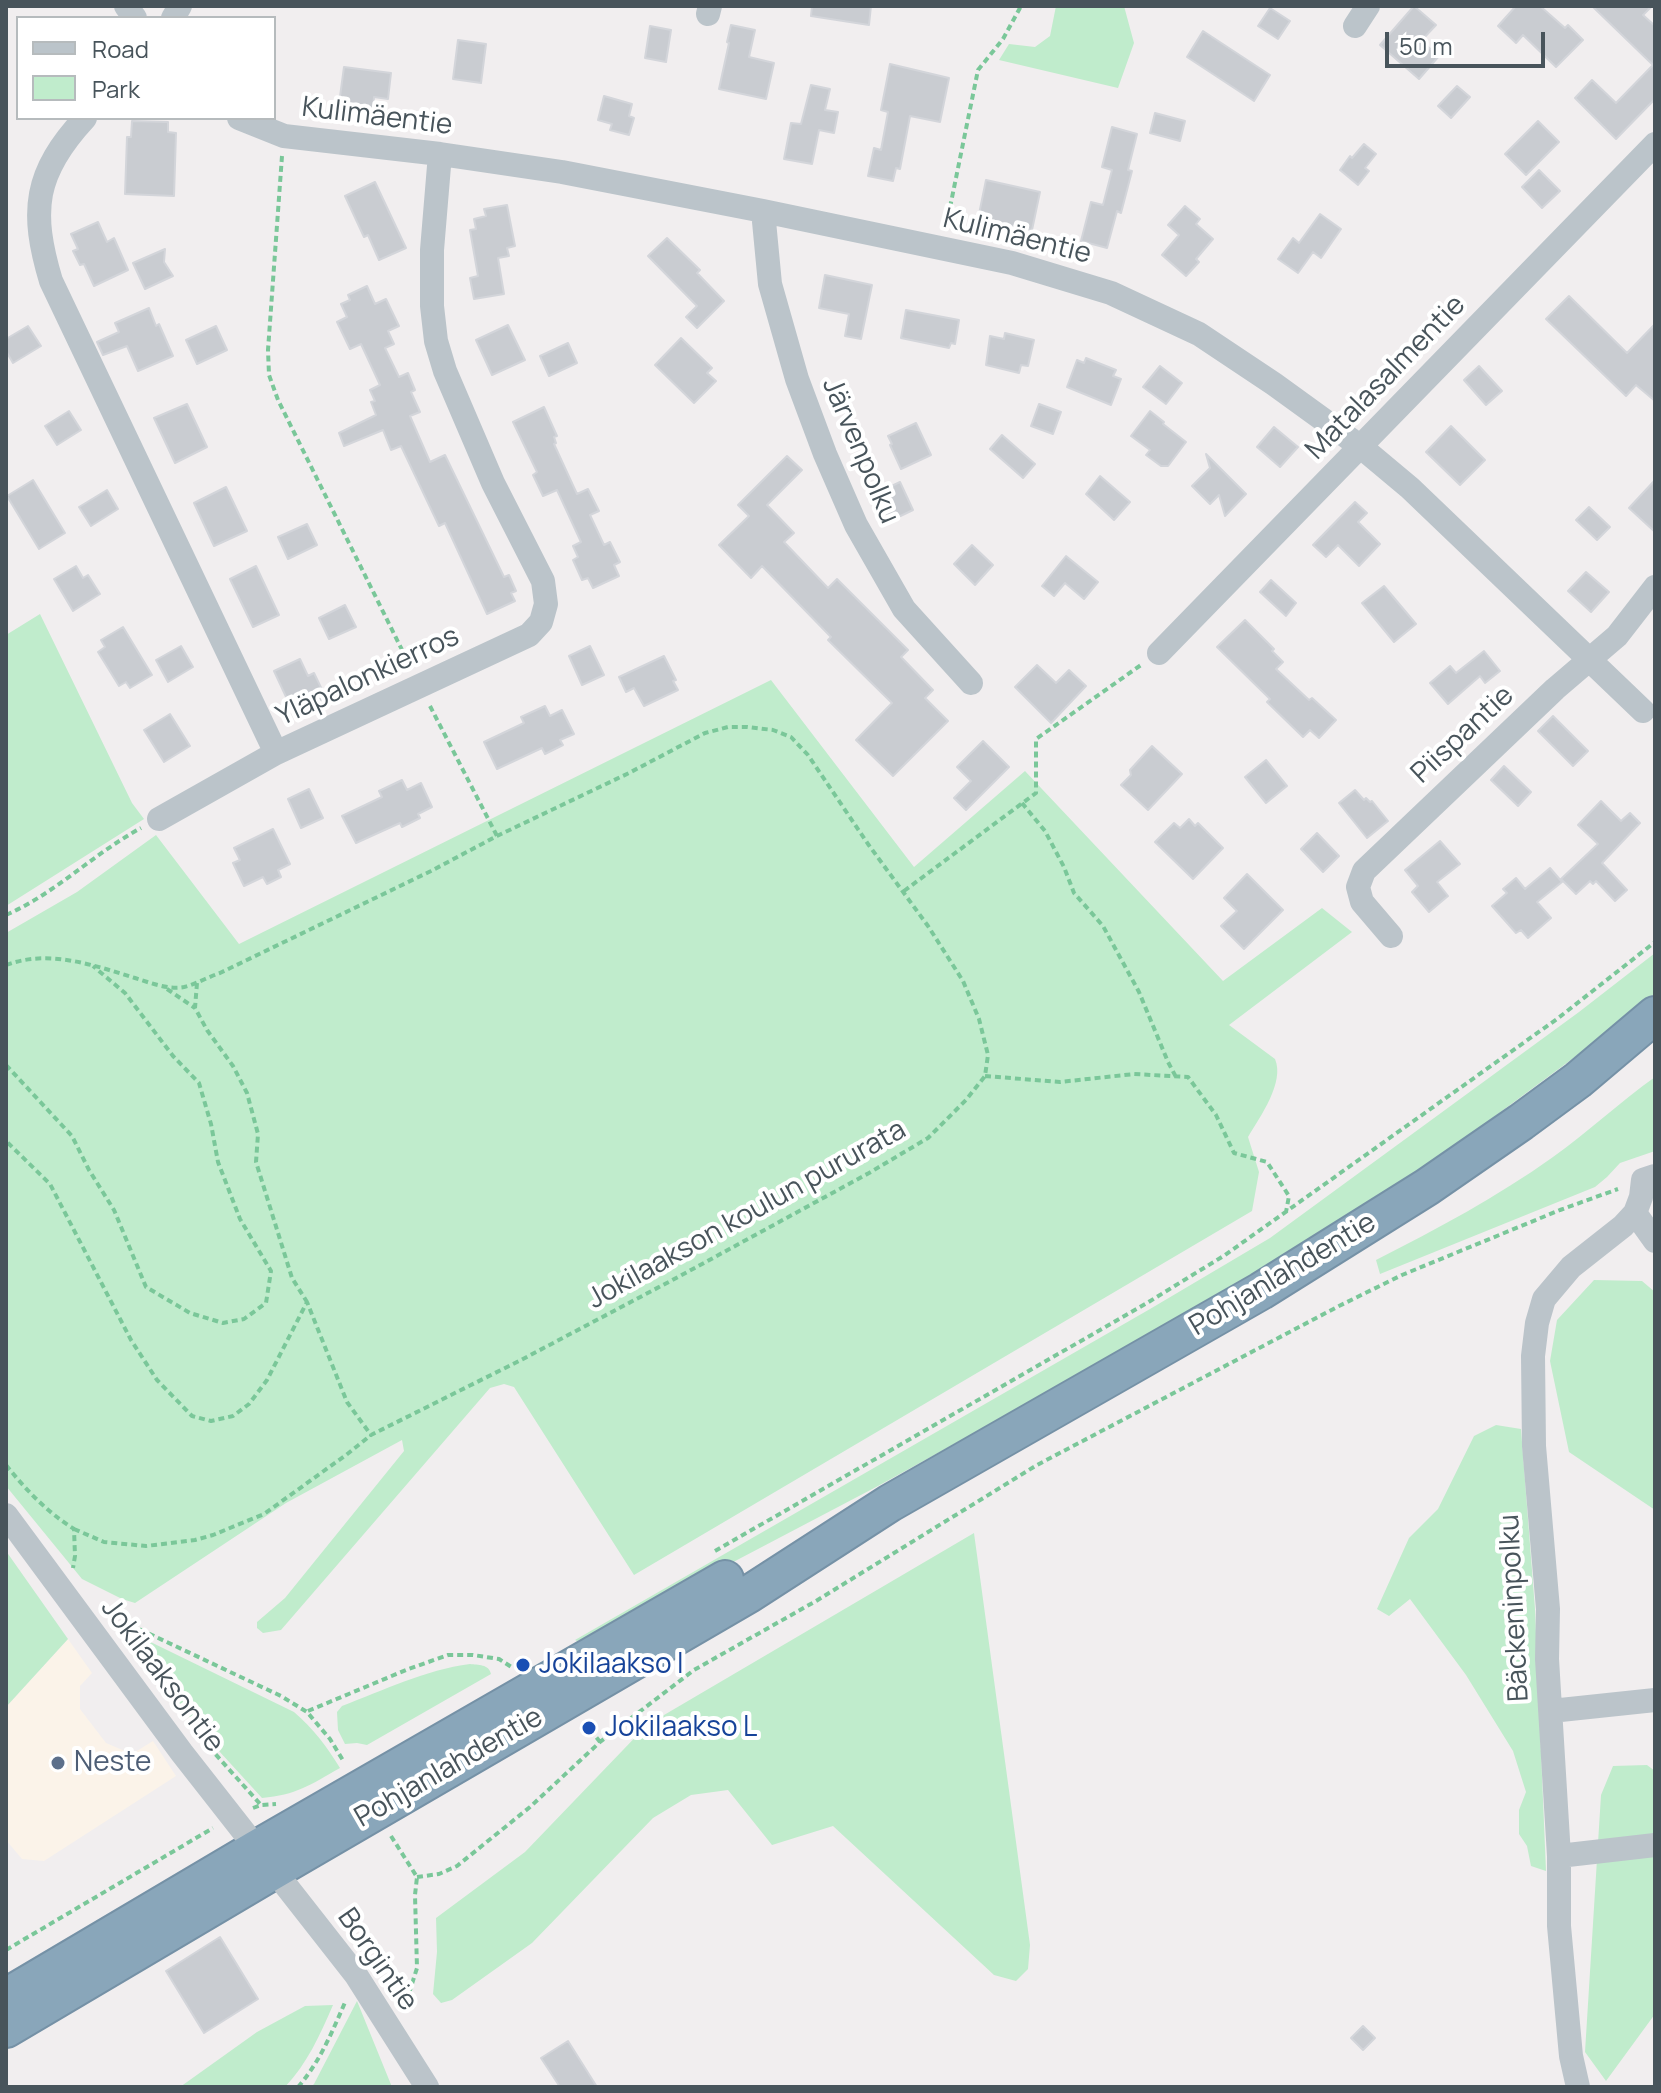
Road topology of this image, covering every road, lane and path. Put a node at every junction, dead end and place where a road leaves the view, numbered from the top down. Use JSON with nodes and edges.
{"nodes":[{"id":1,"x":1021,"y":6,"type":"edge"},
{"id":2,"x":83,"y":120,"type":"edge"},
{"id":3,"x":244,"y":120,"type":"edge"},
{"id":4,"x":284,"y":136,"type":"junction"},
{"id":5,"x":1655,"y":144,"type":"edge"},
{"id":6,"x":440,"y":154,"type":"junction"},
{"id":7,"x":763,"y":211,"type":"junction"},
{"id":8,"x":942,"y":249,"type":"junction"},
{"id":9,"x":1361,"y":447,"type":"junction"},
{"id":10,"x":1655,"y":587,"type":"edge"},
{"id":11,"x":1159,"y":653,"type":"joint"},
{"id":12,"x":1590,"y":660,"type":"junction"},
{"id":13,"x":971,"y":683,"type":"dead end"},
{"id":14,"x":420,"y":685,"type":"junction"},
{"id":15,"x":1643,"y":711,"type":"dead end"},
{"id":16,"x":276,"y":753,"type":"junction"},
{"id":17,"x":1022,"y":803,"type":"junction"},
{"id":18,"x":159,"y":819,"type":"joint"},
{"id":19,"x":497,"y":836,"type":"junction"},
{"id":20,"x":903,"y":892,"type":"junction"},
{"id":21,"x":6,"y":915,"type":"edge"},
{"id":22,"x":1391,"y":936,"type":"dead end"},
{"id":23,"x":1655,"y":942,"type":"edge"},
{"id":24,"x":89,"y":963,"type":"junction"},
{"id":25,"x":6,"y":965,"type":"edge"},
{"id":26,"x":197,"y":982,"type":"junction"},
{"id":27,"x":165,"y":987,"type":"junction"},
{"id":28,"x":195,"y":1008,"type":"junction"},
{"id":29,"x":1655,"y":1015,"type":"edge"},
{"id":30,"x":6,"y":1065,"type":"edge"},
{"id":31,"x":985,"y":1076,"type":"junction"},
{"id":32,"x":1176,"y":1077,"type":"junction"},
{"id":33,"x":6,"y":1141,"type":"edge"},
{"id":34,"x":1649,"y":1178,"type":"edge"},
{"id":35,"x":1286,"y":1212,"type":"junction"},
{"id":36,"x":1635,"y":1213,"type":"junction"},
{"id":37,"x":1655,"y":1241,"type":"edge"},
{"id":38,"x":307,"y":1302,"type":"junction"},
{"id":39,"x":371,"y":1435,"type":"junction"},
{"id":40,"x":6,"y":1465,"type":"edge"},
{"id":41,"x":6,"y":1515,"type":"edge"},
{"id":42,"x":74,"y":1529,"type":"junction"},
{"id":43,"x":712,"y":1553,"type":"dead end"},
{"id":44,"x":73,"y":1572,"type":"dead end"},
{"id":45,"x":90,"y":1631,"type":"junction"},
{"id":46,"x":523,"y":1665,"type":"dead end"},
{"id":47,"x":1655,"y":1700,"type":"edge"},
{"id":48,"x":1551,"y":1711,"type":"junction"},
{"id":49,"x":307,"y":1712,"type":"junction"},
{"id":50,"x":582,"y":1720,"type":"dead end"},
{"id":51,"x":600,"y":1742,"type":"junction"},
{"id":52,"x":344,"y":1762,"type":"dead end"},
{"id":53,"x":388,"y":1832,"type":"dead end"},
{"id":54,"x":200,"y":1835,"type":"dead end"},
{"id":55,"x":1655,"y":1845,"type":"edge"},
{"id":56,"x":1559,"y":1856,"type":"junction"},
{"id":57,"x":264,"y":1860,"type":"junction"},
{"id":58,"x":417,"y":1877,"type":"junction"},
{"id":59,"x":6,"y":1950,"type":"edge"},
{"id":60,"x":356,"y":1975,"type":"junction"},
{"id":61,"x":6,"y":1997,"type":"edge"},
{"id":62,"x":6,"y":2029,"type":"edge"},
{"id":63,"x":392,"y":2033,"type":"junction"},
{"id":64,"x":298,"y":2087,"type":"edge"},
{"id":65,"x":427,"y":2087,"type":"edge"},
{"id":66,"x":1578,"y":2087,"type":"edge"}],
"edges":[{"from":1,"to":8,"type":"path"},
{"from":2,"to":16,"type":"street","name":"Yläpalonkierros"},
{"from":3,"to":4,"type":"street","name":"Kulimäentie"},
{"from":4,"to":6,"type":"street","name":"Kulimäentie"},
{"from":4,"to":14,"type":"path"},
{"from":5,"to":9,"type":"street","name":"Matalasalmentie"},
{"from":6,"to":7,"type":"street","name":"Kulimäentie"},
{"from":6,"to":14,"type":"street","name":"Yläpalonkierros"},
{"from":7,"to":8,"type":"street","name":"Kulimäentie"},
{"from":7,"to":13,"type":"street","name":"Järvenpolku"},
{"from":8,"to":9,"type":"street","name":"Kulimäentie"},
{"from":9,"to":11,"type":"street","name":"Matalasalmentie"},
{"from":9,"to":12,"type":"street","name":"Kulimäentie"},
{"from":10,"to":12,"type":"street","name":"Piispantie"},
{"from":11,"to":17,"type":"path"},
{"from":12,"to":15,"type":"street","name":"Kulimäentie"},
{"from":12,"to":22,"type":"street","name":"Piispantie"},
{"from":14,"to":16,"type":"street","name":"Yläpalonkierros"},
{"from":14,"to":19,"type":"path"},
{"from":16,"to":18,"type":"street"},
{"from":17,"to":20,"type":"path"},
{"from":17,"to":32,"type":"path"},
{"from":18,"to":21,"type":"path"},
{"from":19,"to":20,"type":"path"},
{"from":19,"to":26,"type":"path"},
{"from":20,"to":31,"type":"path"},
{"from":23,"to":35,"type":"path"},
{"from":24,"to":25,"type":"path"},
{"from":24,"to":27,"type":"path"},
{"from":24,"to":30,"type":"path"},
{"from":26,"to":27,"type":"path"},
{"from":26,"to":28,"type":"path"},
{"from":27,"to":28,"type":"path"},
{"from":28,"to":38,"type":"path"},
{"from":29,"to":57,"type":"highway","name":"Pohjanlahdentie"},
{"from":31,"to":32,"type":"path"},
{"from":31,"to":39,"type":"path","name":"Jokilaakson koulun pururata"},
{"from":32,"to":35,"type":"path"},
{"from":33,"to":38,"type":"path"},
{"from":34,"to":36,"type":"street"},
{"from":34,"to":51,"type":"path"},
{"from":35,"to":43,"type":"path"},
{"from":36,"to":37,"type":"street"},
{"from":36,"to":48,"type":"street","name":"Bäckeninpolku"},
{"from":38,"to":39,"type":"path"},
{"from":39,"to":42,"type":"path","name":"Jokilaakson koulun pururata"},
{"from":40,"to":42,"type":"path","name":"Jokilaakson koulun pururata"},
{"from":41,"to":45,"type":"street","name":"Jokilaaksontie"},
{"from":42,"to":44,"type":"path"},
{"from":45,"to":49,"type":"path"},
{"from":45,"to":57,"type":"street","name":"Jokilaaksontie"},
{"from":46,"to":49,"type":"path"},
{"from":47,"to":48,"type":"street"},
{"from":48,"to":56,"type":"street","name":"Bäckeninpolku"},
{"from":49,"to":52,"type":"path"},
{"from":50,"to":51,"type":"path"},
{"from":51,"to":58,"type":"path"},
{"from":53,"to":58,"type":"path"},
{"from":54,"to":59,"type":"path"},
{"from":55,"to":56,"type":"street"},
{"from":56,"to":66,"type":"street","name":"Bäckeninpolku"},
{"from":57,"to":60,"type":"street","name":"Borgintie"},
{"from":57,"to":61,"type":"highway","name":"Pohjanlahdentie"},
{"from":57,"to":62,"type":"highway","name":"Pohjanlahdentie"},
{"from":58,"to":63,"type":"path"},
{"from":60,"to":63,"type":"street","name":"Borgintie"},
{"from":60,"to":64,"type":"path"},
{"from":63,"to":65,"type":"street","name":"Borgintie"}]}
